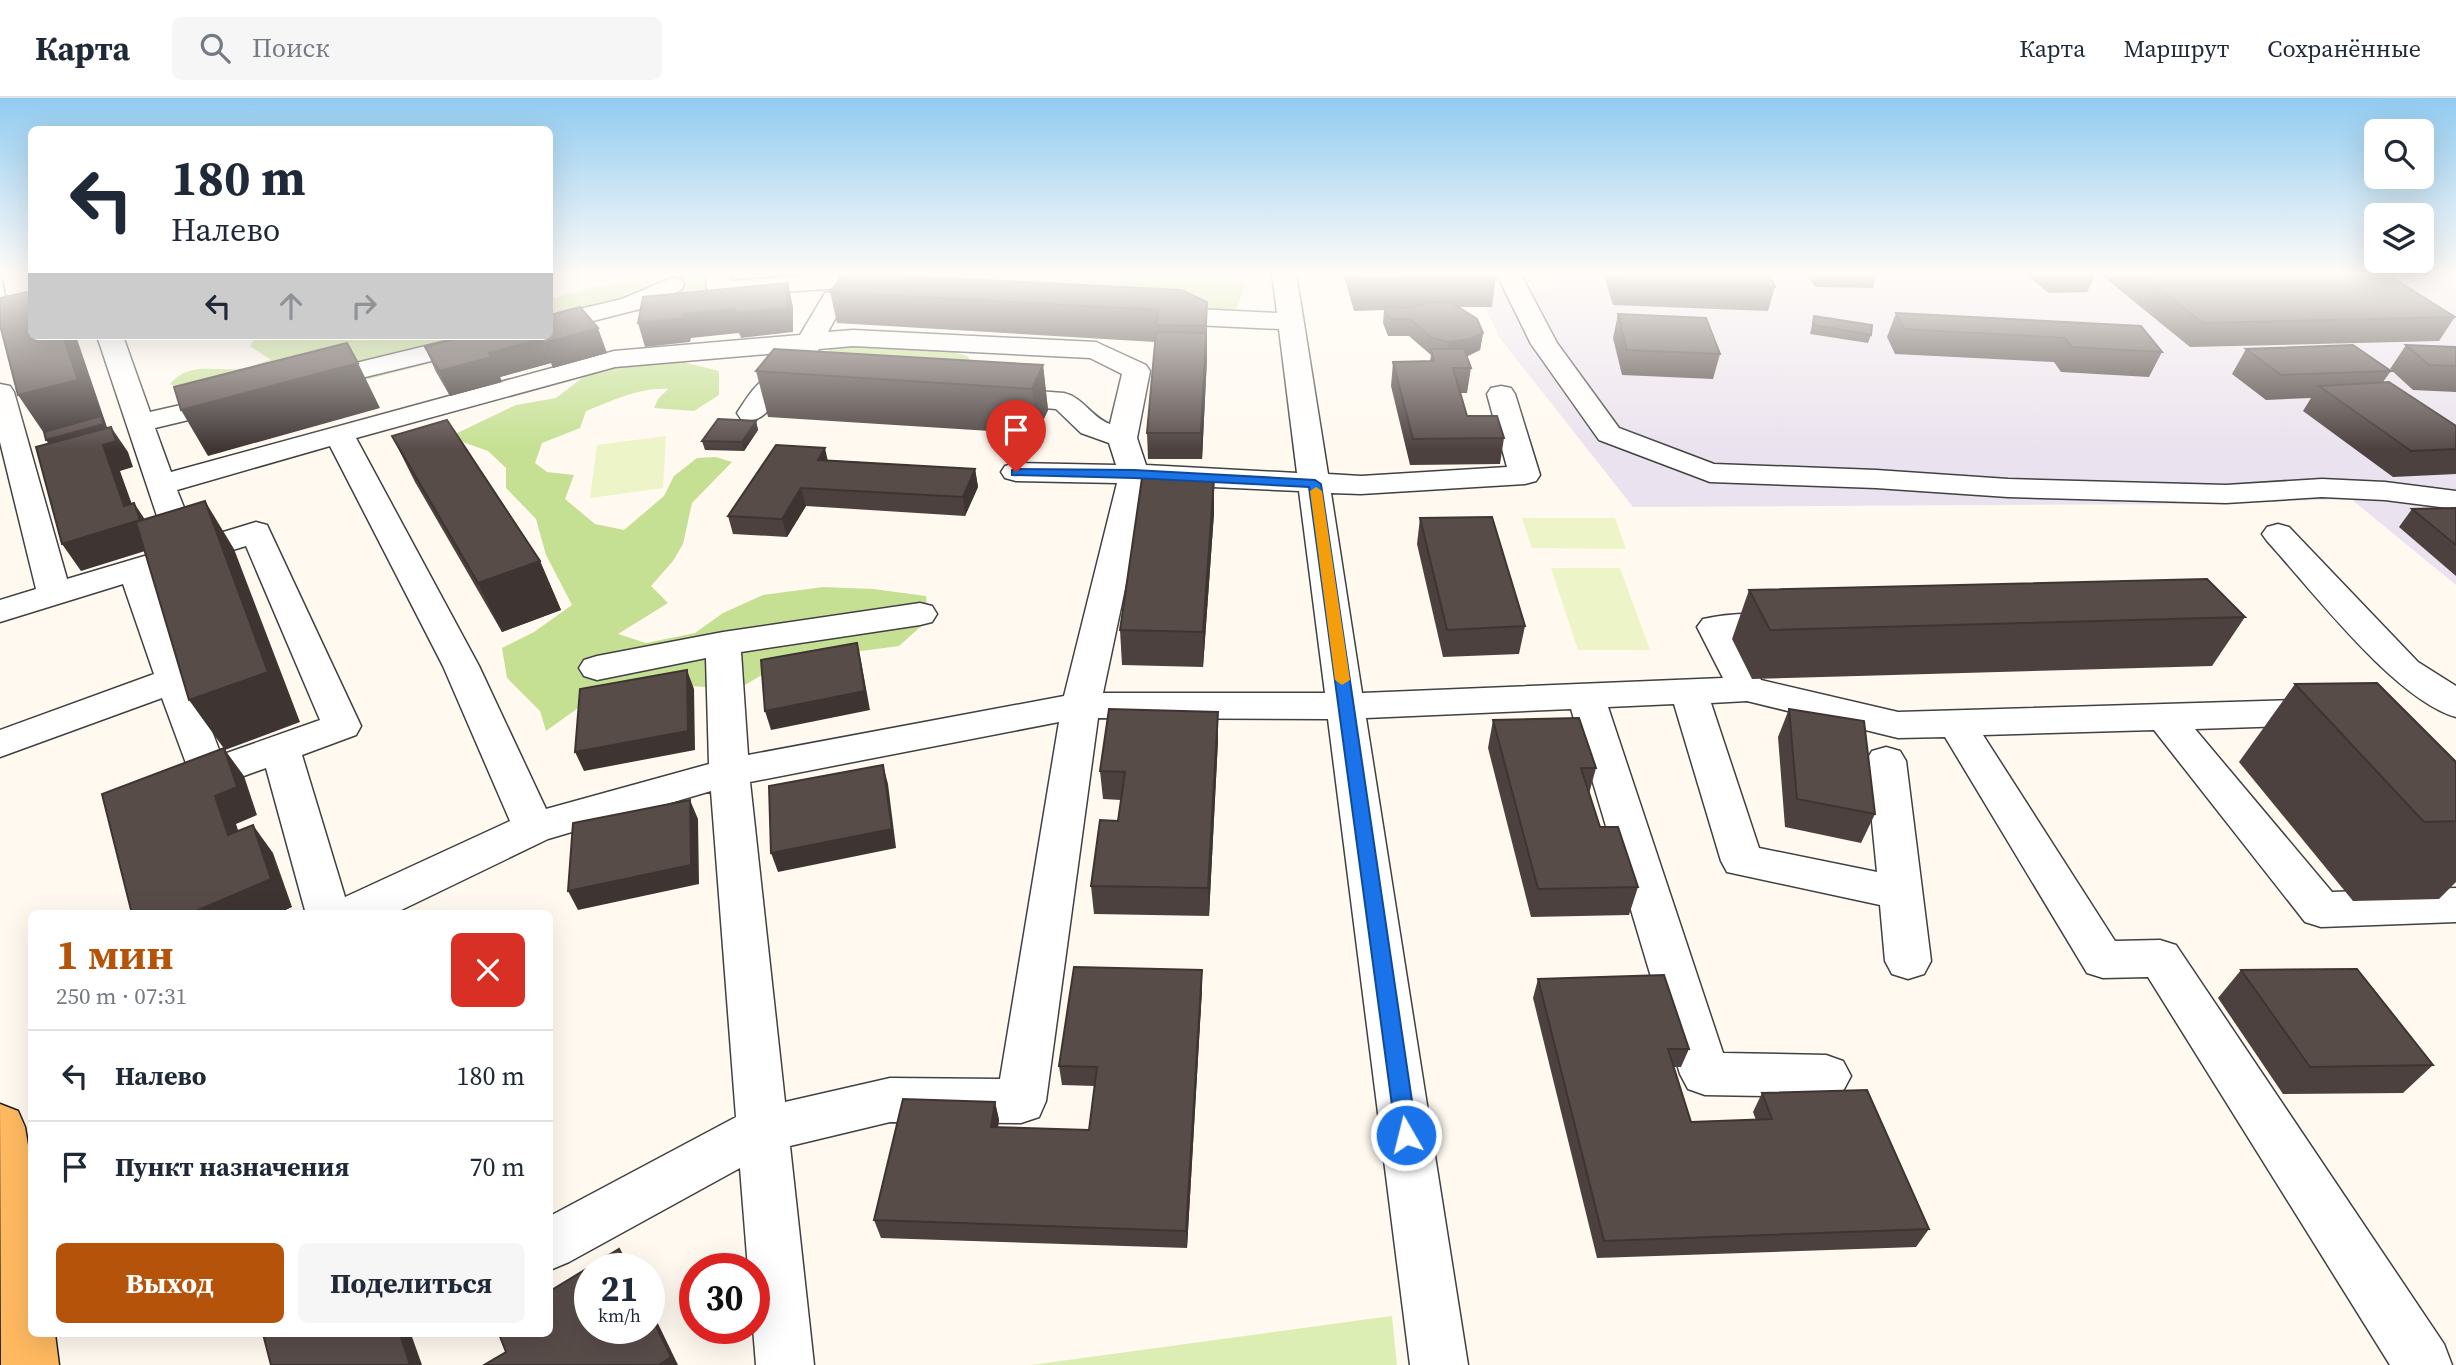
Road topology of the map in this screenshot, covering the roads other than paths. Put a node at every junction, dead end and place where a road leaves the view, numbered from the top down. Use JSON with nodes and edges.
{"nodes":[{"id":1,"x":816,"y":332,"type":"edge"},
{"id":2,"x":1293,"y":332,"type":"edge"},
{"id":3,"x":1538,"y":332,"type":"edge"},
{"id":4,"x":111,"y":340,"type":"edge"},
{"id":5,"x":484,"y":340,"type":"edge"},
{"id":6,"x":811,"y":342,"type":"junction"},
{"id":7,"x":784,"y":382,"type":"junction"},
{"id":8,"x":837,"y":386,"type":"edge"},
{"id":9,"x":288,"y":388,"type":"edge"},
{"id":10,"x":0,"y":392,"type":"edge"},
{"id":11,"x":261,"y":394,"type":"edge"},
{"id":12,"x":1501,"y":394,"type":"dead end"},
{"id":13,"x":970,"y":395,"type":"edge"},
{"id":14,"x":751,"y":413,"type":"dead end"},
{"id":15,"x":133,"y":434,"type":"junction"},
{"id":16,"x":339,"y":434,"type":"junction"},
{"id":17,"x":1122,"y":438,"type":"junction"},
{"id":18,"x":24,"y":467,"type":"edge"},
{"id":19,"x":1016,"y":472,"type":"dead end"},
{"id":20,"x":1134,"y":474,"type":"junction"},
{"id":21,"x":1315,"y":484,"type":"junction"},
{"id":22,"x":160,"y":485,"type":"junction"},
{"id":23,"x":2456,"y":500,"type":"edge"},
{"id":24,"x":2278,"y":534,"type":"dead end"},
{"id":25,"x":186,"y":553,"type":"junction"},
{"id":26,"x":135,"y":570,"type":"junction"},
{"id":27,"x":54,"y":594,"type":"junction"},
{"id":28,"x":0,"y":611,"type":"edge"},
{"id":29,"x":920,"y":614,"type":"dead end"},
{"id":30,"x":1825,"y":624,"type":"edge"},
{"id":31,"x":723,"y":643,"type":"junction"},
{"id":32,"x":597,"y":668,"type":"dead end"},
{"id":33,"x":176,"y":679,"type":"junction"},
{"id":34,"x":1747,"y":690,"type":"junction"},
{"id":35,"x":1689,"y":692,"type":"junction"},
{"id":36,"x":1586,"y":696,"type":"junction"},
{"id":37,"x":2456,"y":704,"type":"edge"},
{"id":38,"x":1081,"y":705,"type":"junction"},
{"id":39,"x":1346,"y":706,"type":"junction"},
{"id":40,"x":2164,"y":717,"type":"junction"},
{"id":41,"x":1955,"y":722,"type":"junction"},
{"id":42,"x":0,"y":744,"type":"edge"},
{"id":43,"x":281,"y":750,"type":"junction"},
{"id":44,"x":2340,"y":757,"type":"edge"},
{"id":45,"x":1886,"y":761,"type":"dead end"},
{"id":46,"x":729,"y":772,"type":"junction"},
{"id":47,"x":534,"y":828,"type":"junction"},
{"id":48,"x":2453,"y":886,"type":"edge"},
{"id":49,"x":1901,"y":892,"type":"junction"},
{"id":50,"x":327,"y":910,"type":"edge"},
{"id":51,"x":360,"y":910,"type":"edge"},
{"id":52,"x":1908,"y":961,"type":"dead end"},
{"id":53,"x":1826,"y":1076,"type":"dead end"},
{"id":54,"x":0,"y":1126,"type":"edge"},
{"id":55,"x":761,"y":1130,"type":"junction"},
{"id":56,"x":553,"y":1242,"type":"edge"},
{"id":57,"x":30,"y":1365,"type":"edge"},
{"id":58,"x":785,"y":1365,"type":"edge"},
{"id":59,"x":1439,"y":1365,"type":"edge"},
{"id":60,"x":2423,"y":1365,"type":"edge"}],
"edges":[{"from":1,"to":6,"type":"street"},
{"from":2,"to":21,"type":"street"},
{"from":3,"to":23,"type":"street"},
{"from":4,"to":15,"type":"street"},
{"from":5,"to":9,"type":"street"},
{"from":6,"to":7,"type":"street"},
{"from":6,"to":16,"type":"street"},
{"from":6,"to":17,"type":"street"},
{"from":7,"to":8,"type":"street"},
{"from":7,"to":14,"type":"street"},
{"from":10,"to":18,"type":"street"},
{"from":11,"to":15,"type":"street"},
{"from":12,"to":21,"type":"street"},
{"from":13,"to":17,"type":"street"},
{"from":15,"to":22,"type":"street"},
{"from":16,"to":22,"type":"street"},
{"from":16,"to":47,"type":"street"},
{"from":17,"to":20,"type":"street"},
{"from":18,"to":27,"type":"street"},
{"from":19,"to":20,"type":"street"},
{"from":20,"to":21,"type":"street"},
{"from":20,"to":38,"type":"street"},
{"from":21,"to":39,"type":"street"},
{"from":22,"to":25,"type":"street"},
{"from":24,"to":37,"type":"street"},
{"from":25,"to":26,"type":"street"},
{"from":25,"to":43,"type":"street"},
{"from":26,"to":27,"type":"street"},
{"from":26,"to":33,"type":"street"},
{"from":27,"to":28,"type":"street"},
{"from":29,"to":31,"type":"street"},
{"from":30,"to":34,"type":"street"},
{"from":31,"to":32,"type":"street"},
{"from":31,"to":46,"type":"street"},
{"from":33,"to":42,"type":"street"},
{"from":33,"to":43,"type":"street"},
{"from":34,"to":35,"type":"street"},
{"from":34,"to":41,"type":"street"},
{"from":35,"to":36,"type":"street"},
{"from":35,"to":49,"type":"street"},
{"from":36,"to":39,"type":"street"},
{"from":36,"to":53,"type":"street"},
{"from":38,"to":39,"type":"street"},
{"from":38,"to":46,"type":"street"},
{"from":38,"to":55,"type":"street"},
{"from":39,"to":59,"type":"street"},
{"from":40,"to":41,"type":"street"},
{"from":40,"to":44,"type":"street"},
{"from":40,"to":48,"type":"street"},
{"from":41,"to":60,"type":"street"},
{"from":43,"to":50,"type":"street"},
{"from":45,"to":49,"type":"street"},
{"from":46,"to":47,"type":"street"},
{"from":46,"to":55,"type":"street"},
{"from":47,"to":51,"type":"street"},
{"from":49,"to":52,"type":"street"},
{"from":54,"to":57,"type":"main road"},
{"from":55,"to":56,"type":"street"},
{"from":55,"to":58,"type":"street"}]}
